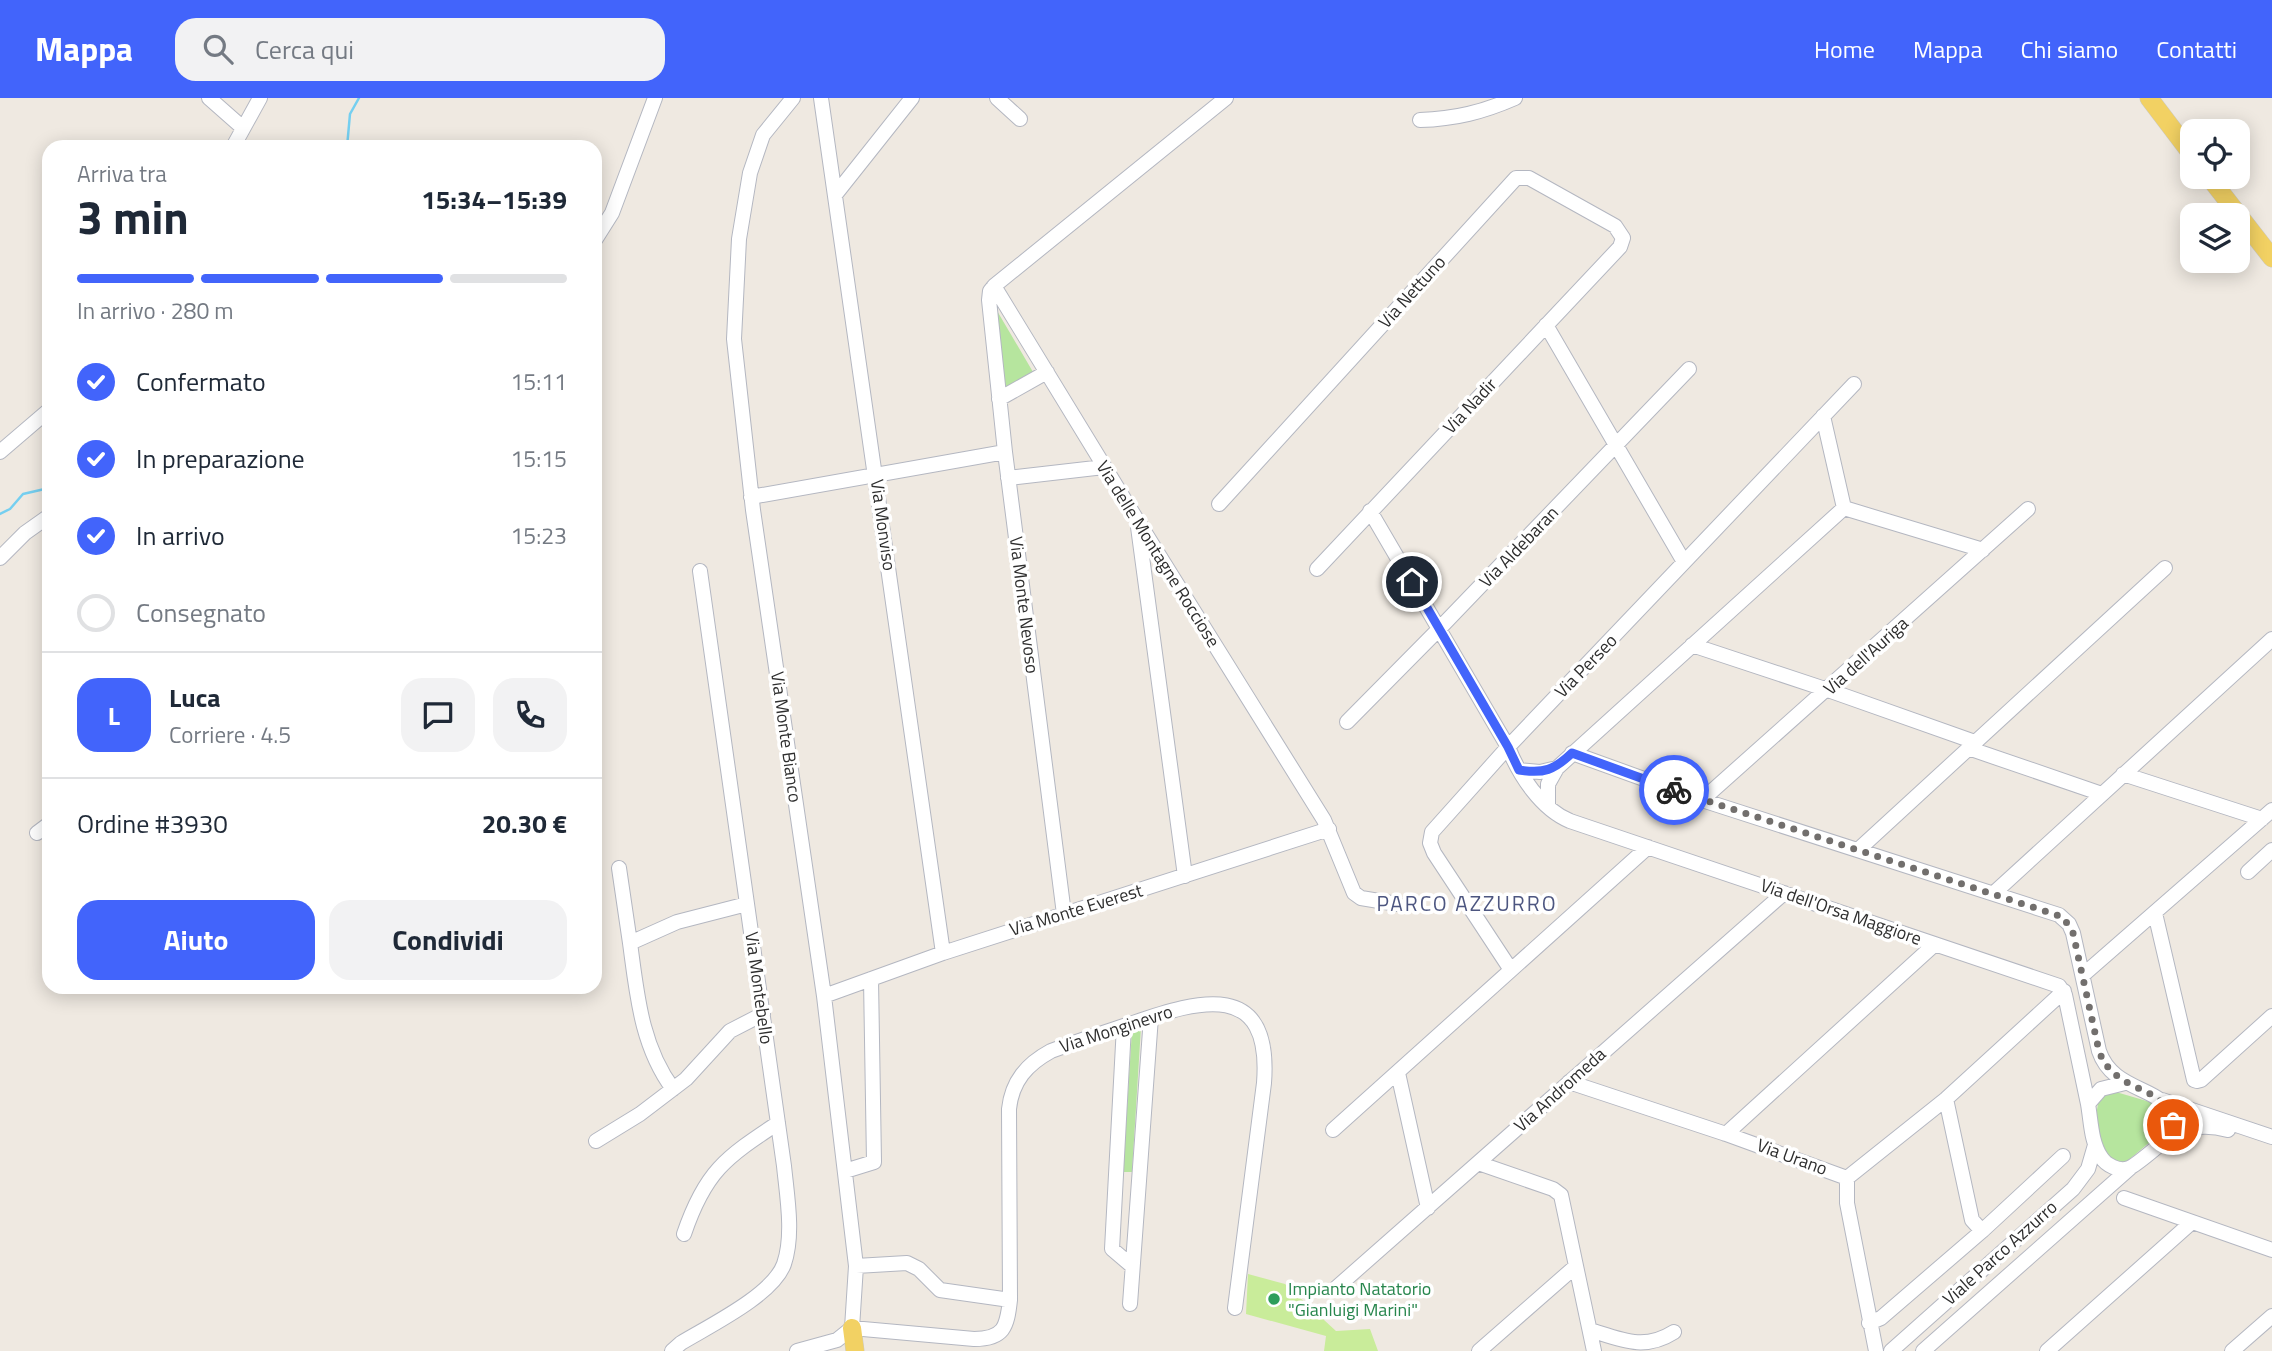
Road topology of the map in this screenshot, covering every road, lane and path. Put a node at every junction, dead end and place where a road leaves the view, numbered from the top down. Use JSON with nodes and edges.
{"nodes":[{"id":1,"x":209,"y":98,"type":"edge"},
{"id":2,"x":260,"y":98,"type":"edge"},
{"id":3,"x":655,"y":98,"type":"edge"},
{"id":4,"x":793,"y":98,"type":"edge"},
{"id":5,"x":821,"y":98,"type":"edge"},
{"id":6,"x":912,"y":98,"type":"edge"},
{"id":7,"x":997,"y":98,"type":"edge"},
{"id":8,"x":1226,"y":98,"type":"edge"},
{"id":9,"x":1515,"y":98,"type":"edge"},
{"id":10,"x":2149,"y":98,"type":"edge"},
{"id":11,"x":1020,"y":119,"type":"dead end"},
{"id":12,"x":1420,"y":120,"type":"dead end"},
{"id":13,"x":243,"y":128,"type":"junction"},
{"id":14,"x":2180,"y":139,"type":"edge"},
{"id":15,"x":237,"y":140,"type":"edge"},
{"id":16,"x":2218,"y":189,"type":"edge"},
{"id":17,"x":835,"y":195,"type":"junction"},
{"id":18,"x":602,"y":229,"type":"edge"},
{"id":19,"x":1622,"y":242,"type":"joint"},
{"id":20,"x":2272,"y":258,"type":"edge"},
{"id":21,"x":992,"y":291,"type":"junction"},
{"id":22,"x":1546,"y":325,"type":"junction"},
{"id":23,"x":1689,"y":369,"type":"dead end"},
{"id":24,"x":1047,"y":372,"type":"junction"},
{"id":25,"x":1854,"y":384,"type":"dead end"},
{"id":26,"x":999,"y":399,"type":"junction"},
{"id":27,"x":42,"y":416,"type":"edge"},
{"id":28,"x":1823,"y":416,"type":"junction"},
{"id":29,"x":1616,"y":445,"type":"junction"},
{"id":30,"x":0,"y":452,"type":"edge"},
{"id":31,"x":1005,"y":452,"type":"junction"},
{"id":32,"x":1104,"y":467,"type":"junction"},
{"id":33,"x":876,"y":475,"type":"junction"},
{"id":34,"x":1008,"y":478,"type":"junction"},
{"id":35,"x":751,"y":496,"type":"junction"},
{"id":36,"x":1219,"y":504,"type":"dead end"},
{"id":37,"x":1844,"y":508,"type":"junction"},
{"id":38,"x":2028,"y":509,"type":"dead end"},
{"id":39,"x":1370,"y":511,"type":"junction"},
{"id":40,"x":1137,"y":520,"type":"junction"},
{"id":41,"x":42,"y":521,"type":"edge"},
{"id":42,"x":1983,"y":550,"type":"junction"},
{"id":43,"x":0,"y":558,"type":"edge"},
{"id":44,"x":1684,"y":562,"type":"junction"},
{"id":45,"x":2165,"y":568,"type":"dead end"},
{"id":46,"x":1317,"y":569,"type":"dead end"},
{"id":47,"x":700,"y":571,"type":"dead end"},
{"id":48,"x":1439,"y":629,"type":"junction"},
{"id":49,"x":2272,"y":639,"type":"edge"},
{"id":50,"x":1692,"y":645,"type":"junction"},
{"id":51,"x":1828,"y":690,"type":"junction"},
{"id":52,"x":1347,"y":722,"type":"dead end"},
{"id":53,"x":1972,"y":745,"type":"junction"},
{"id":54,"x":1508,"y":747,"type":"junction"},
{"id":55,"x":1572,"y":753,"type":"junction"},
{"id":56,"x":1557,"y":768,"type":"junction"},
{"id":57,"x":1519,"y":770,"type":"junction"},
{"id":58,"x":2123,"y":774,"type":"junction"},
{"id":59,"x":2102,"y":794,"type":"junction"},
{"id":60,"x":1702,"y":800,"type":"junction"},
{"id":61,"x":1548,"y":806,"type":"junction"},
{"id":62,"x":2267,"y":814,"type":"edge"},
{"id":63,"x":42,"y":829,"type":"edge"},
{"id":64,"x":1329,"y":829,"type":"junction"},
{"id":65,"x":37,"y":833,"type":"dead end"},
{"id":66,"x":1648,"y":848,"type":"junction"},
{"id":67,"x":1858,"y":850,"type":"junction"},
{"id":68,"x":2271,"y":856,"type":"edge"},
{"id":69,"x":619,"y":868,"type":"dead end"},
{"id":70,"x":2248,"y":872,"type":"dead end"},
{"id":71,"x":1185,"y":876,"type":"junction"},
{"id":72,"x":1784,"y":893,"type":"junction"},
{"id":73,"x":1994,"y":893,"type":"junction"},
{"id":74,"x":1397,"y":904,"type":"dead end"},
{"id":75,"x":747,"y":905,"type":"junction"},
{"id":76,"x":2155,"y":913,"type":"junction"},
{"id":77,"x":1064,"y":914,"type":"junction"},
{"id":78,"x":630,"y":943,"type":"junction"},
{"id":79,"x":1935,"y":944,"type":"junction"},
{"id":80,"x":943,"y":953,"type":"junction"},
{"id":81,"x":1511,"y":970,"type":"junction"},
{"id":82,"x":2083,"y":975,"type":"junction"},
{"id":83,"x":871,"y":979,"type":"junction"},
{"id":84,"x":2064,"y":991,"type":"junction"},
{"id":85,"x":824,"y":996,"type":"junction"},
{"id":86,"x":763,"y":1014,"type":"junction"},
{"id":87,"x":2272,"y":1016,"type":"edge"},
{"id":88,"x":1151,"y":1017,"type":"junction"},
{"id":89,"x":1124,"y":1026,"type":"junction"},
{"id":90,"x":1398,"y":1073,"type":"junction"},
{"id":91,"x":1569,"y":1082,"type":"junction"},
{"id":92,"x":2125,"y":1083,"type":"junction"},
{"id":93,"x":673,"y":1089,"type":"junction"},
{"id":94,"x":1946,"y":1099,"type":"junction"},
{"id":95,"x":2162,"y":1100,"type":"junction"},
{"id":96,"x":2088,"y":1104,"type":"junction"},
{"id":97,"x":778,"y":1123,"type":"junction"},
{"id":98,"x":1333,"y":1130,"type":"dead end"},
{"id":99,"x":1726,"y":1133,"type":"junction"},
{"id":100,"x":2169,"y":1136,"type":"junction"},
{"id":101,"x":2272,"y":1137,"type":"edge"},
{"id":102,"x":596,"y":1141,"type":"dead end"},
{"id":103,"x":2272,"y":1144,"type":"edge"},
{"id":104,"x":2095,"y":1145,"type":"junction"},
{"id":105,"x":2063,"y":1156,"type":"dead end"},
{"id":106,"x":1478,"y":1163,"type":"junction"},
{"id":107,"x":2130,"y":1168,"type":"junction"},
{"id":108,"x":845,"y":1171,"type":"junction"},
{"id":109,"x":1847,"y":1178,"type":"junction"},
{"id":110,"x":2124,"y":1198,"type":"dead end"},
{"id":111,"x":1428,"y":1208,"type":"junction"},
{"id":112,"x":2192,"y":1222,"type":"junction"},
{"id":113,"x":1982,"y":1231,"type":"junction"},
{"id":114,"x":684,"y":1234,"type":"dead end"},
{"id":115,"x":2272,"y":1250,"type":"edge"},
{"id":116,"x":856,"y":1265,"type":"junction"},
{"id":117,"x":1132,"y":1266,"type":"junction"},
{"id":118,"x":1576,"y":1266,"type":"junction"},
{"id":119,"x":1336,"y":1288,"type":"dead end"},
{"id":120,"x":1010,"y":1300,"type":"junction"},
{"id":121,"x":1130,"y":1304,"type":"dead end"},
{"id":122,"x":1235,"y":1308,"type":"dead end"},
{"id":123,"x":2272,"y":1315,"type":"edge"},
{"id":124,"x":1869,"y":1323,"type":"junction"},
{"id":125,"x":852,"y":1328,"type":"junction"},
{"id":126,"x":1590,"y":1330,"type":"junction"},
{"id":127,"x":1674,"y":1332,"type":"dead end"},
{"id":128,"x":672,"y":1351,"type":"edge"},
{"id":129,"x":797,"y":1351,"type":"edge"},
{"id":130,"x":855,"y":1351,"type":"edge"},
{"id":131,"x":1479,"y":1351,"type":"edge"},
{"id":132,"x":1594,"y":1351,"type":"edge"},
{"id":133,"x":1876,"y":1351,"type":"edge"},
{"id":134,"x":1891,"y":1351,"type":"edge"},
{"id":135,"x":1923,"y":1351,"type":"edge"},
{"id":136,"x":2047,"y":1351,"type":"edge"},
{"id":137,"x":2232,"y":1351,"type":"edge"}],
"edges":[{"from":1,"to":13,"type":"street"},
{"from":2,"to":13,"type":"street"},
{"from":3,"to":18,"type":"street"},
{"from":4,"to":35,"type":"street","name":"Via Monte Bianco"},
{"from":5,"to":17,"type":"street","name":"Via Monviso"},
{"from":6,"to":17,"type":"street"},
{"from":7,"to":11,"type":"street"},
{"from":8,"to":21,"type":"street"},
{"from":9,"to":12,"type":"street"},
{"from":10,"to":14,"type":"main road"},
{"from":13,"to":15,"type":"street"},
{"from":16,"to":20,"type":"main road"},
{"from":17,"to":33,"type":"street","name":"Via Monviso"},
{"from":19,"to":22,"type":"street","name":"Via Nadir"},
{"from":19,"to":36,"type":"street","name":"Via Nettuno"},
{"from":21,"to":24,"type":"street","name":"Via delle Montagne Rocciose"},
{"from":21,"to":26,"type":"street","name":"Via Monte Nevoso"},
{"from":22,"to":29,"type":"street"},
{"from":22,"to":39,"type":"street","name":"Via Nadir"},
{"from":23,"to":29,"type":"street","name":"Via Aldebaran"},
{"from":24,"to":26,"type":"street"},
{"from":24,"to":32,"type":"street","name":"Via delle Montagne Rocciose"},
{"from":25,"to":28,"type":"street","name":"Via Perseo"},
{"from":26,"to":31,"type":"street","name":"Via Monte Nevoso"},
{"from":27,"to":30,"type":"street"},
{"from":28,"to":37,"type":"street"},
{"from":28,"to":44,"type":"street","name":"Via Perseo"},
{"from":29,"to":44,"type":"street"},
{"from":29,"to":48,"type":"street","name":"Via Aldebaran"},
{"from":31,"to":33,"type":"street"},
{"from":31,"to":34,"type":"street","name":"Via Monte Nevoso"},
{"from":32,"to":34,"type":"street"},
{"from":32,"to":40,"type":"street","name":"Via delle Montagne Rocciose"},
{"from":33,"to":35,"type":"street"},
{"from":33,"to":80,"type":"street","name":"Via Monviso"},
{"from":34,"to":77,"type":"street","name":"Via Monte Nevoso"},
{"from":35,"to":85,"type":"street","name":"Via Monte Bianco"},
{"from":37,"to":42,"type":"street"},
{"from":37,"to":50,"type":"street"},
{"from":38,"to":42,"type":"street","name":"Via dell'Auriga"},
{"from":39,"to":46,"type":"street","name":"Via Nadir"},
{"from":39,"to":48,"type":"street"},
{"from":40,"to":64,"type":"street","name":"Via delle Montagne Rocciose"},
{"from":40,"to":71,"type":"street"},
{"from":41,"to":43,"type":"street"},
{"from":42,"to":51,"type":"street","name":"Via dell'Auriga"},
{"from":44,"to":54,"type":"street","name":"Via Perseo"},
{"from":45,"to":53,"type":"street"},
{"from":47,"to":75,"type":"street","name":"Via Montebello"},
{"from":48,"to":52,"type":"street","name":"Via Aldebaran"},
{"from":48,"to":54,"type":"street"},
{"from":49,"to":58,"type":"street"},
{"from":50,"to":51,"type":"street"},
{"from":50,"to":55,"type":"street"},
{"from":51,"to":53,"type":"street"},
{"from":51,"to":60,"type":"street","name":"Via dell'Auriga"},
{"from":53,"to":59,"type":"street"},
{"from":53,"to":67,"type":"street"},
{"from":54,"to":57,"type":"street"},
{"from":54,"to":81,"type":"street","name":"Via Perseo"},
{"from":55,"to":56,"type":"street"},
{"from":55,"to":60,"type":"street"},
{"from":56,"to":57,"type":"street"},
{"from":56,"to":61,"type":"street"},
{"from":57,"to":61,"type":"street"},
{"from":58,"to":59,"type":"street"},
{"from":58,"to":62,"type":"street"},
{"from":59,"to":73,"type":"street"},
{"from":60,"to":67,"type":"street"},
{"from":61,"to":66,"type":"street","name":"Via dell'Orsa Maggiore"},
{"from":62,"to":76,"type":"street"},
{"from":63,"to":65,"type":"street"},
{"from":64,"to":71,"type":"street","name":"Via Monte Everest"},
{"from":64,"to":74,"type":"street","name":"Via delle Montagne Rocciose"},
{"from":66,"to":72,"type":"street","name":"Via dell'Orsa Maggiore"},
{"from":66,"to":81,"type":"street"},
{"from":67,"to":73,"type":"street"},
{"from":68,"to":70,"type":"street"},
{"from":69,"to":78,"type":"street"},
{"from":71,"to":77,"type":"street","name":"Via Monte Everest"},
{"from":72,"to":79,"type":"street","name":"Via dell'Orsa Maggiore"},
{"from":72,"to":91,"type":"street","name":"Via Andromeda"},
{"from":73,"to":82,"type":"street"},
{"from":75,"to":78,"type":"street"},
{"from":75,"to":86,"type":"street","name":"Via Montebello"},
{"from":76,"to":82,"type":"street"},
{"from":76,"to":87,"type":"street"},
{"from":77,"to":80,"type":"street","name":"Via Monte Everest"},
{"from":78,"to":93,"type":"street"},
{"from":79,"to":84,"type":"street","name":"Via dell'Orsa Maggiore"},
{"from":79,"to":99,"type":"street"},
{"from":80,"to":83,"type":"street","name":"Via Monte Everest"},
{"from":81,"to":90,"type":"street"},
{"from":82,"to":92,"type":"street"},
{"from":83,"to":85,"type":"street","name":"Via Monte Everest"},
{"from":83,"to":108,"type":"street"},
{"from":84,"to":94,"type":"street"},
{"from":84,"to":96,"type":"street"},
{"from":85,"to":108,"type":"street","name":"Via Monte Bianco"},
{"from":86,"to":93,"type":"street"},
{"from":86,"to":97,"type":"street","name":"Via Montebello"},
{"from":88,"to":89,"type":"street","name":"Via Monginevro"},
{"from":88,"to":117,"type":"street"},
{"from":88,"to":122,"type":"street","name":"Via Monginevro"},
{"from":89,"to":117,"type":"street"},
{"from":89,"to":120,"type":"street","name":"Via Monginevro"},
{"from":90,"to":98,"type":"street"},
{"from":90,"to":111,"type":"street"},
{"from":91,"to":99,"type":"street","name":"Via Urano"},
{"from":91,"to":106,"type":"street","name":"Via Andromeda"},
{"from":92,"to":95,"type":"street"},
{"from":92,"to":96,"type":"street"},
{"from":93,"to":102,"type":"street"},
{"from":94,"to":109,"type":"street"},
{"from":94,"to":113,"type":"street"},
{"from":95,"to":100,"type":"street"},
{"from":95,"to":101,"type":"street"},
{"from":96,"to":104,"type":"street"},
{"from":97,"to":114,"type":"street"},
{"from":97,"to":128,"type":"street","name":"Via Montebello"},
{"from":99,"to":109,"type":"street","name":"Via Urano"},
{"from":100,"to":103,"type":"street","name":"Viale Parco Azzurro"},
{"from":100,"to":107,"type":"street","name":"Viale Parco Azzurro"},
{"from":104,"to":107,"type":"street"},
{"from":104,"to":134,"type":"street","name":"Viale Parco Azzurro"},
{"from":105,"to":113,"type":"street"},
{"from":106,"to":111,"type":"street","name":"Via Andromeda"},
{"from":106,"to":118,"type":"street"},
{"from":107,"to":135,"type":"street","name":"Viale Parco Azzurro"},
{"from":108,"to":116,"type":"street","name":"Via Monte Bianco"},
{"from":109,"to":124,"type":"street","name":"Via Urano"},
{"from":110,"to":112,"type":"street"},
{"from":111,"to":119,"type":"street","name":"Via Andromeda"},
{"from":112,"to":115,"type":"street"},
{"from":112,"to":136,"type":"street"},
{"from":113,"to":124,"type":"street"},
{"from":116,"to":120,"type":"street"},
{"from":116,"to":125,"type":"street","name":"Via Monte Bianco"},
{"from":117,"to":121,"type":"street"},
{"from":118,"to":126,"type":"street"},
{"from":118,"to":131,"type":"street"},
{"from":120,"to":125,"type":"street","name":"Via Monginevro"},
{"from":123,"to":137,"type":"street"},
{"from":124,"to":133,"type":"street","name":"Via Urano"},
{"from":125,"to":129,"type":"street"},
{"from":125,"to":130,"type":"main road"},
{"from":126,"to":127,"type":"street"},
{"from":126,"to":132,"type":"street"}]}
